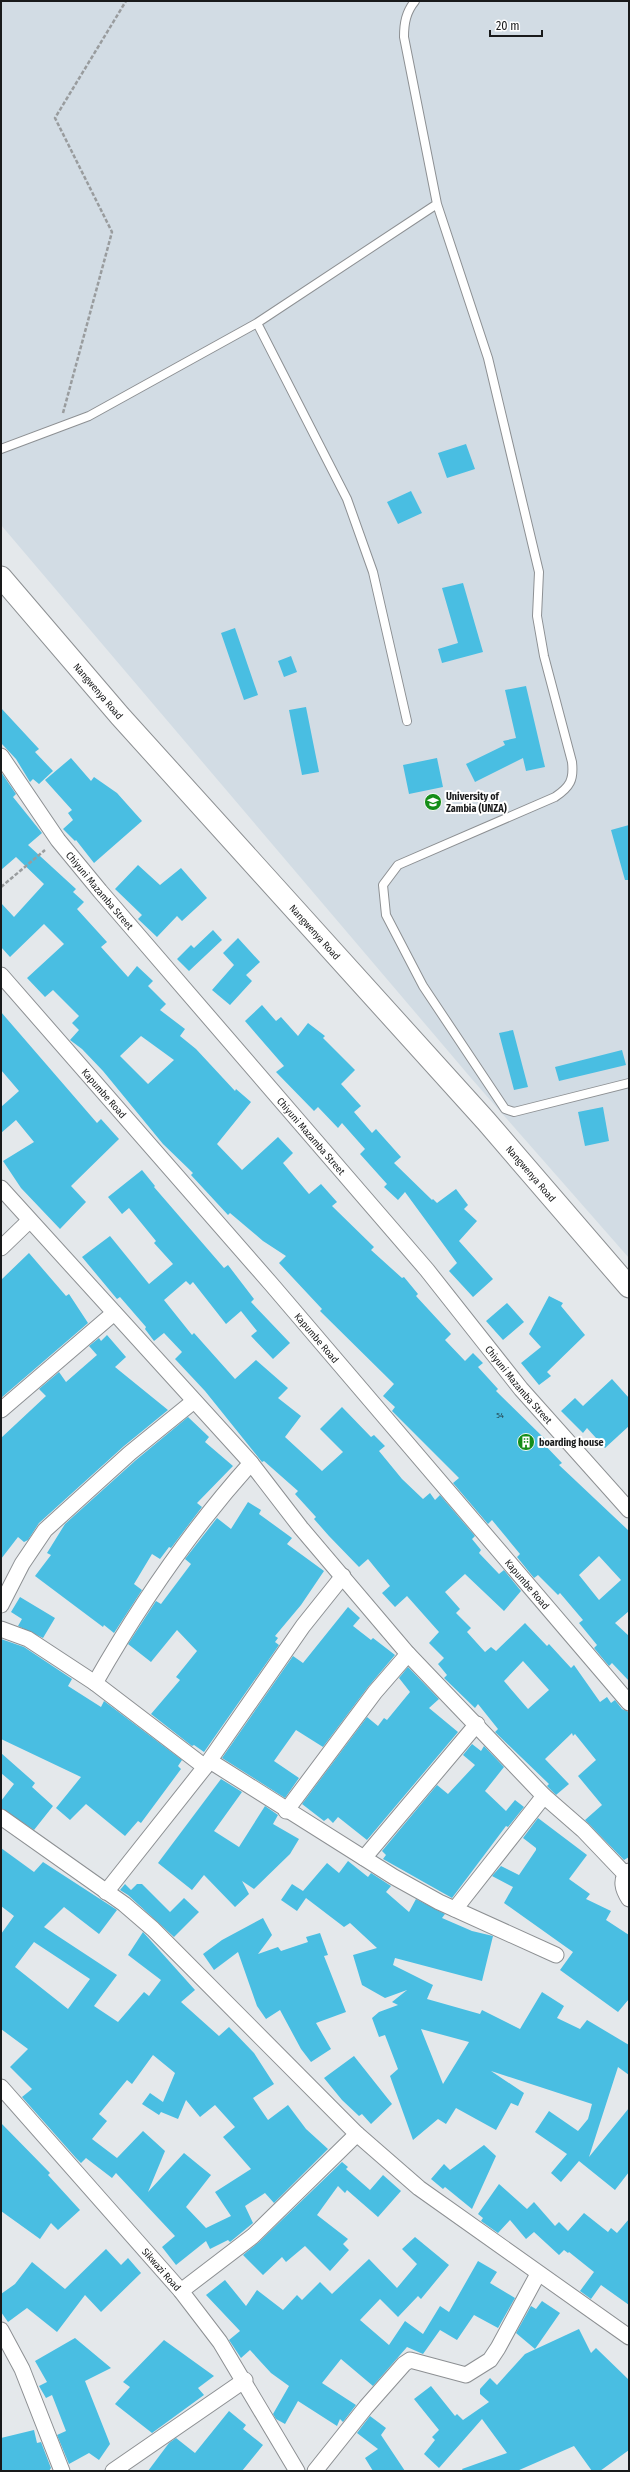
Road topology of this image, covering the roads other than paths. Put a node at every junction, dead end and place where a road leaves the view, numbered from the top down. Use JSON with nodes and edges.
{"nodes":[{"id":1,"x":415,"y":1,"type":"edge"},
{"id":2,"x":437,"y":204,"type":"junction"},
{"id":3,"x":257,"y":323,"type":"junction"},
{"id":4,"x":1,"y":449,"type":"edge"},
{"id":5,"x":1,"y":576,"type":"edge"},
{"id":6,"x":407,"y":721,"type":"dead end"},
{"id":7,"x":1,"y":756,"type":"edge"},
{"id":8,"x":1,"y":975,"type":"edge"},
{"id":9,"x":629,"y":1083,"type":"edge"},
{"id":10,"x":1,"y":1188,"type":"edge"},
{"id":11,"x":30,"y":1221,"type":"junction"},
{"id":12,"x":1,"y":1248,"type":"edge"},
{"id":13,"x":629,"y":1287,"type":"edge"},
{"id":14,"x":114,"y":1313,"type":"junction"},
{"id":15,"x":194,"y":1400,"type":"junction"},
{"id":16,"x":1,"y":1410,"type":"edge"},
{"id":17,"x":251,"y":1463,"type":"junction"},
{"id":18,"x":629,"y":1510,"type":"edge"},
{"id":19,"x":343,"y":1576,"type":"junction"},
{"id":20,"x":1,"y":1605,"type":"edge"},
{"id":21,"x":1,"y":1629,"type":"edge"},
{"id":22,"x":408,"y":1654,"type":"junction"},
{"id":23,"x":95,"y":1683,"type":"junction"},
{"id":24,"x":629,"y":1703,"type":"edge"},
{"id":25,"x":477,"y":1724,"type":"junction"},
{"id":26,"x":208,"y":1764,"type":"junction"},
{"id":27,"x":544,"y":1796,"type":"junction"},
{"id":28,"x":286,"y":1811,"type":"junction"},
{"id":29,"x":1,"y":1817,"type":"edge"},
{"id":30,"x":364,"y":1858,"type":"junction"},
{"id":31,"x":627,"y":1872,"type":"edge"},
{"id":32,"x":106,"y":1892,"type":"junction"},
{"id":33,"x":629,"y":1899,"type":"edge"},
{"id":34,"x":455,"y":1909,"type":"junction"},
{"id":35,"x":556,"y":1955,"type":"dead end"},
{"id":36,"x":1,"y":2087,"type":"edge"},
{"id":37,"x":358,"y":2134,"type":"junction"},
{"id":38,"x":538,"y":2274,"type":"junction"},
{"id":39,"x":181,"y":2291,"type":"junction"},
{"id":40,"x":1,"y":2330,"type":"edge"},
{"id":41,"x":629,"y":2337,"type":"edge"},
{"id":42,"x":245,"y":2380,"type":"junction"},
{"id":43,"x":62,"y":2471,"type":"edge"},
{"id":44,"x":113,"y":2471,"type":"edge"},
{"id":45,"x":297,"y":2471,"type":"edge"},
{"id":46,"x":315,"y":2471,"type":"edge"}],
"edges":[{"from":1,"to":2,"type":"lane"},
{"from":2,"to":3,"type":"lane"},
{"from":2,"to":9,"type":"lane"},
{"from":3,"to":4,"type":"lane"},
{"from":3,"to":6,"type":"lane"},
{"from":5,"to":13,"type":"main road","name":"Nangwenya Road"},
{"from":7,"to":18,"type":"street","name":"Chiyuni Mazamba Street"},
{"from":8,"to":24,"type":"street","name":"Kapumbe Road"},
{"from":10,"to":11,"type":"street"},
{"from":11,"to":12,"type":"street"},
{"from":11,"to":14,"type":"street"},
{"from":14,"to":15,"type":"street"},
{"from":14,"to":16,"type":"street"},
{"from":15,"to":17,"type":"street"},
{"from":15,"to":20,"type":"street"},
{"from":17,"to":19,"type":"street"},
{"from":17,"to":23,"type":"street"},
{"from":19,"to":22,"type":"street"},
{"from":19,"to":26,"type":"street"},
{"from":21,"to":23,"type":"street"},
{"from":22,"to":25,"type":"street"},
{"from":22,"to":28,"type":"street"},
{"from":23,"to":26,"type":"street"},
{"from":25,"to":27,"type":"street"},
{"from":25,"to":30,"type":"street"},
{"from":26,"to":28,"type":"street"},
{"from":26,"to":32,"type":"street"},
{"from":27,"to":31,"type":"street"},
{"from":27,"to":34,"type":"street"},
{"from":28,"to":30,"type":"street"},
{"from":29,"to":32,"type":"street"},
{"from":30,"to":34,"type":"street"},
{"from":31,"to":33,"type":"street"},
{"from":32,"to":37,"type":"street"},
{"from":34,"to":35,"type":"street"},
{"from":36,"to":39,"type":"street","name":"Sikwazi Road"},
{"from":37,"to":38,"type":"street"},
{"from":37,"to":39,"type":"street"},
{"from":38,"to":41,"type":"street"},
{"from":38,"to":46,"type":"street"},
{"from":39,"to":42,"type":"street","name":"Sikwazi Road"},
{"from":40,"to":43,"type":"street"},
{"from":42,"to":44,"type":"street"},
{"from":42,"to":45,"type":"street","name":"Sikwazi Road"}]}
